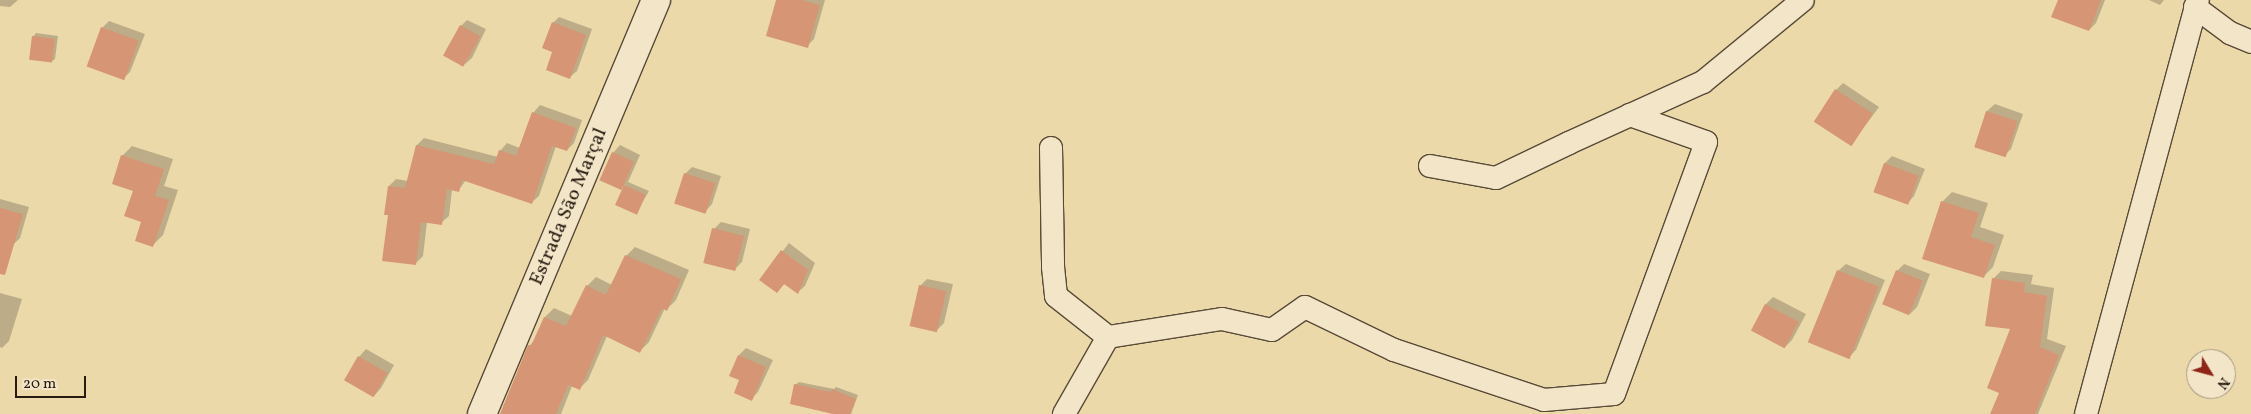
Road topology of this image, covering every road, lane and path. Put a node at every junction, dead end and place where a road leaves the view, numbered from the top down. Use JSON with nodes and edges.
{"nodes":[{"id":1,"x":656,"y":0,"type":"edge"},
{"id":2,"x":1803,"y":0,"type":"edge"},
{"id":3,"x":2196,"y":4,"type":"edge"},
{"id":4,"x":2251,"y":42,"type":"edge"},
{"id":5,"x":1630,"y":115,"type":"junction"},
{"id":6,"x":1051,"y":148,"type":"dead end"},
{"id":7,"x":1430,"y":166,"type":"dead end"},
{"id":8,"x":1108,"y":337,"type":"junction"},
{"id":9,"x":482,"y":414,"type":"edge"},
{"id":10,"x":1064,"y":414,"type":"edge"},
{"id":11,"x":2086,"y":414,"type":"edge"}],
"edges":[{"from":1,"to":9,"type":"street","name":"Estrada São Marçal"},
{"from":2,"to":5,"type":"street"},
{"from":3,"to":4,"type":"street"},
{"from":3,"to":11,"type":"street"},
{"from":5,"to":7,"type":"street"},
{"from":5,"to":8,"type":"street"},
{"from":6,"to":8,"type":"street"},
{"from":8,"to":10,"type":"street"}]}
